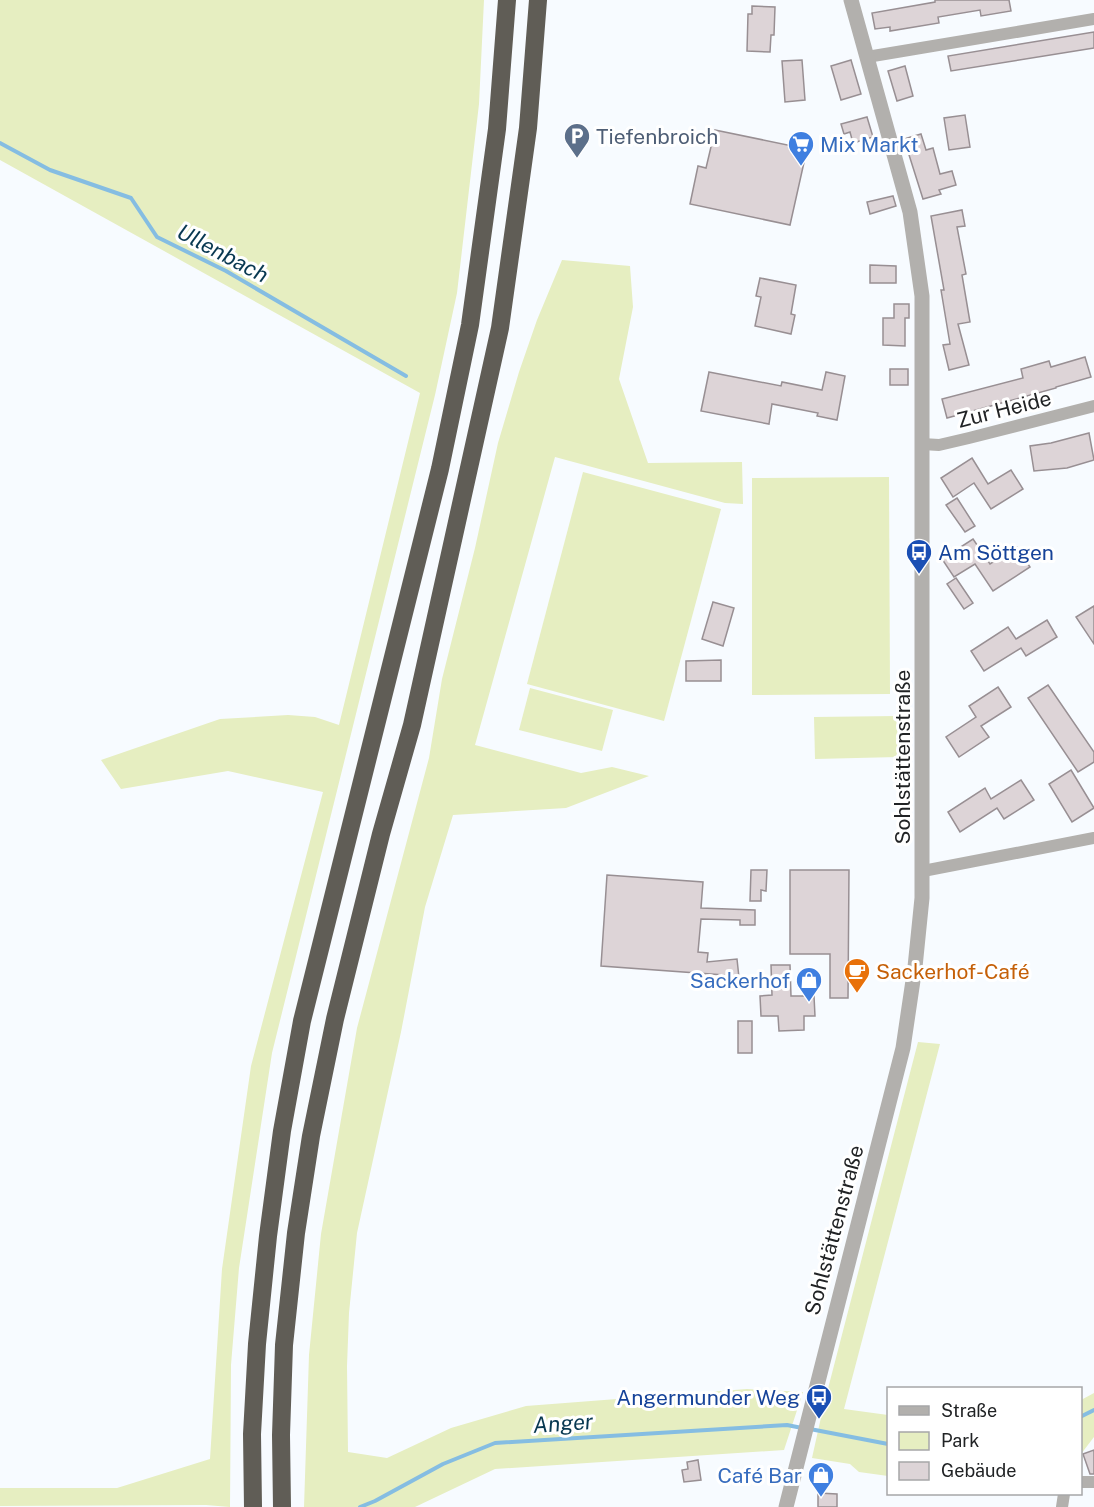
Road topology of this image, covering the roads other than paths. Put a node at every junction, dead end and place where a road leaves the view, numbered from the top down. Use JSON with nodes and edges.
{"nodes":[{"id":1,"x":507,"y":0,"type":"edge"},
{"id":2,"x":538,"y":0,"type":"edge"},
{"id":3,"x":851,"y":0,"type":"edge"},
{"id":4,"x":1094,"y":19,"type":"edge"},
{"id":5,"x":867,"y":57,"type":"junction"},
{"id":6,"x":1094,"y":406,"type":"edge"},
{"id":7,"x":922,"y":444,"type":"junction"},
{"id":8,"x":1094,"y":838,"type":"edge"},
{"id":9,"x":923,"y":871,"type":"junction"},
{"id":10,"x":253,"y":1507,"type":"edge"},
{"id":11,"x":282,"y":1507,"type":"edge"},
{"id":12,"x":786,"y":1507,"type":"edge"}],
"edges":[{"from":1,"to":10,"type":"highway"},
{"from":2,"to":11,"type":"highway"},
{"from":3,"to":5,"type":"street","name":"Sohlstättenstraße"},
{"from":4,"to":5,"type":"street"},
{"from":5,"to":7,"type":"street","name":"Sohlstättenstraße"},
{"from":6,"to":7,"type":"street","name":"Zur Heide"},
{"from":7,"to":9,"type":"street","name":"Sohlstättenstraße"},
{"from":8,"to":9,"type":"street"},
{"from":9,"to":12,"type":"street","name":"Sohlstättenstraße"}]}
